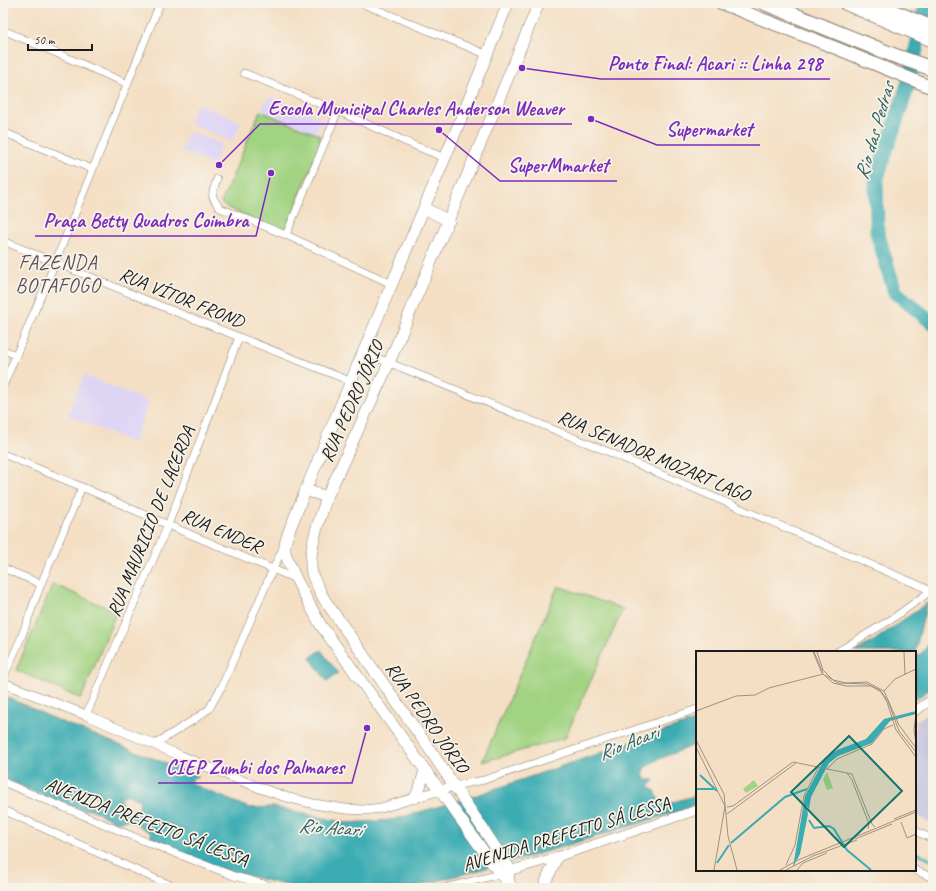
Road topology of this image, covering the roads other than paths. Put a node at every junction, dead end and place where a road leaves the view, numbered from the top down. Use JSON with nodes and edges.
{"nodes":[{"id":1,"x":160,"y":3,"type":"edge"},
{"id":2,"x":361,"y":3,"type":"edge"},
{"id":3,"x":508,"y":3,"type":"edge"},
{"id":4,"x":539,"y":3,"type":"edge"},
{"id":5,"x":722,"y":3,"type":"edge"},
{"id":6,"x":765,"y":3,"type":"edge"},
{"id":7,"x":846,"y":3,"type":"edge"},
{"id":8,"x":875,"y":3,"type":"edge"},
{"id":9,"x":900,"y":19,"type":"junction"},
{"id":10,"x":933,"y":27,"type":"edge"},
{"id":11,"x":3,"y":30,"type":"edge"},
{"id":12,"x":933,"y":40,"type":"edge"},
{"id":13,"x":488,"y":55,"type":"junction"},
{"id":14,"x":933,"y":69,"type":"edge"},
{"id":15,"x":244,"y":73,"type":"dead end"},
{"id":16,"x":128,"y":84,"type":"junction"},
{"id":17,"x":931,"y":87,"type":"edge"},
{"id":18,"x":338,"y":111,"type":"junction"},
{"id":19,"x":3,"y":132,"type":"edge"},
{"id":20,"x":445,"y":158,"type":"junction"},
{"id":21,"x":92,"y":169,"type":"junction"},
{"id":22,"x":217,"y":179,"type":"dead end"},
{"id":23,"x":424,"y":208,"type":"junction"},
{"id":24,"x":448,"y":221,"type":"junction"},
{"id":25,"x":286,"y":235,"type":"junction"},
{"id":26,"x":3,"y":241,"type":"edge"},
{"id":27,"x":55,"y":263,"type":"junction"},
{"id":28,"x":392,"y":284,"type":"junction"},
{"id":29,"x":239,"y":337,"type":"junction"},
{"id":30,"x":3,"y":350,"type":"edge"},
{"id":31,"x":362,"y":353,"type":"junction"},
{"id":32,"x":16,"y":355,"type":"junction"},
{"id":33,"x":389,"y":363,"type":"junction"},
{"id":34,"x":350,"y":381,"type":"junction"},
{"id":35,"x":3,"y":386,"type":"edge"},
{"id":36,"x":3,"y":454,"type":"edge"},
{"id":37,"x":82,"y":487,"type":"junction"},
{"id":38,"x":305,"y":490,"type":"junction"},
{"id":39,"x":327,"y":497,"type":"junction"},
{"id":40,"x":168,"y":525,"type":"junction"},
{"id":41,"x":285,"y":545,"type":"junction"},
{"id":42,"x":3,"y":568,"type":"edge"},
{"id":43,"x":273,"y":569,"type":"junction"},
{"id":44,"x":296,"y":579,"type":"junction"},
{"id":45,"x":41,"y":584,"type":"junction"},
{"id":46,"x":931,"y":590,"type":"edge"},
{"id":47,"x":839,"y":651,"type":"edge"},
{"id":48,"x":3,"y":683,"type":"edge"},
{"id":49,"x":933,"y":699,"type":"edge"},
{"id":50,"x":696,"y":709,"type":"edge"},
{"id":51,"x":916,"y":710,"type":"edge"},
{"id":52,"x":86,"y":715,"type":"junction"},
{"id":53,"x":155,"y":744,"type":"junction"},
{"id":54,"x":425,"y":770,"type":"junction"},
{"id":55,"x":3,"y":782,"type":"edge"},
{"id":56,"x":457,"y":790,"type":"junction"},
{"id":57,"x":443,"y":794,"type":"junction"},
{"id":58,"x":415,"y":798,"type":"junction"},
{"id":59,"x":3,"y":810,"type":"edge"},
{"id":60,"x":696,"y":810,"type":"edge"},
{"id":61,"x":916,"y":831,"type":"edge"},
{"id":62,"x":933,"y":839,"type":"edge"},
{"id":63,"x":557,"y":857,"type":"junction"},
{"id":64,"x":916,"y":870,"type":"edge"},
{"id":65,"x":506,"y":875,"type":"edge"},
{"id":66,"x":933,"y":878,"type":"edge"},
{"id":67,"x":473,"y":884,"type":"edge"},
{"id":68,"x":179,"y":888,"type":"edge"},
{"id":69,"x":279,"y":888,"type":"edge"},
{"id":70,"x":444,"y":888,"type":"edge"},
{"id":71,"x":544,"y":888,"type":"edge"}],
"edges":[{"from":1,"to":16,"type":"street"},
{"from":2,"to":13,"type":"street"},
{"from":3,"to":13,"type":"main road","name":"RUA PEDRO JÓRIO"},
{"from":4,"to":24,"type":"main road","name":"RUA PEDRO JÓRIO"},
{"from":5,"to":17,"type":"main road"},
{"from":6,"to":14,"type":"highway"},
{"from":7,"to":9,"type":"highway"},
{"from":8,"to":9,"type":"main road"},
{"from":9,"to":10,"type":"main road"},
{"from":9,"to":12,"type":"highway"},
{"from":11,"to":16,"type":"street"},
{"from":13,"to":20,"type":"main road","name":"RUA PEDRO JÓRIO"},
{"from":15,"to":18,"type":"street"},
{"from":16,"to":21,"type":"street"},
{"from":18,"to":20,"type":"street"},
{"from":18,"to":25,"type":"street"},
{"from":19,"to":21,"type":"street"},
{"from":20,"to":23,"type":"main road","name":"RUA PEDRO JÓRIO"},
{"from":21,"to":27,"type":"street"},
{"from":22,"to":25,"type":"street"},
{"from":23,"to":24,"type":"main road"},
{"from":23,"to":28,"type":"main road","name":"RUA PEDRO JÓRIO"},
{"from":24,"to":33,"type":"main road","name":"RUA PEDRO JÓRIO"},
{"from":25,"to":28,"type":"street"},
{"from":26,"to":27,"type":"street","name":"RUA VÍTOR FROND"},
{"from":27,"to":29,"type":"street","name":"RUA VÍTOR FROND"},
{"from":27,"to":32,"type":"street"},
{"from":28,"to":31,"type":"main road","name":"RUA PEDRO JÓRIO"},
{"from":29,"to":34,"type":"street","name":"RUA VÍTOR FROND"},
{"from":29,"to":40,"type":"street","name":"RUA MAURICIO DE LACERDA"},
{"from":30,"to":32,"type":"street"},
{"from":31,"to":33,"type":"street","name":"RUA SENADOR MOZART LAGO"},
{"from":31,"to":34,"type":"main road","name":"RUA PEDRO JÓRIO"},
{"from":32,"to":35,"type":"street"},
{"from":33,"to":39,"type":"main road","name":"RUA PEDRO JÓRIO"},
{"from":33,"to":46,"type":"street","name":"RUA SENADOR MOZART LAGO"},
{"from":34,"to":38,"type":"main road","name":"RUA PEDRO JÓRIO"},
{"from":36,"to":37,"type":"street","name":"RUA ENDER"},
{"from":37,"to":40,"type":"street","name":"RUA ENDER"},
{"from":37,"to":45,"type":"street"},
{"from":38,"to":39,"type":"main road"},
{"from":38,"to":41,"type":"main road","name":"RUA PEDRO JÓRIO"},
{"from":39,"to":56,"type":"main road","name":"RUA PEDRO JÓRIO"},
{"from":40,"to":43,"type":"street","name":"RUA ENDER"},
{"from":40,"to":52,"type":"street","name":"RUA MAURICIO DE LACERDA"},
{"from":41,"to":43,"type":"street","name":"RUA PEDRO JÓRIO"},
{"from":41,"to":44,"type":"main road"},
{"from":42,"to":45,"type":"street"},
{"from":43,"to":44,"type":"street","name":"RUA ENDER"},
{"from":43,"to":53,"type":"street","name":"RUA PEDRO JÓRIO"},
{"from":44,"to":54,"type":"main road"},
{"from":45,"to":48,"type":"street"},
{"from":46,"to":47,"type":"street"},
{"from":48,"to":52,"type":"street"},
{"from":49,"to":51,"type":"street"},
{"from":50,"to":56,"type":"street"},
{"from":52,"to":53,"type":"street"},
{"from":53,"to":58,"type":"street"},
{"from":54,"to":57,"type":"main road"},
{"from":54,"to":58,"type":"main road"},
{"from":55,"to":69,"type":"street","name":"AVENIDA PREFEITO SÁ LESSA"},
{"from":56,"to":57,"type":"street"},
{"from":56,"to":65,"type":"main road","name":"RUA PEDRO JÓRIO"},
{"from":57,"to":58,"type":"street"},
{"from":57,"to":65,"type":"main road"},
{"from":59,"to":68,"type":"street"},
{"from":60,"to":63,"type":"street","name":"AVENIDA PREFEITO SÁ LESSA"},
{"from":61,"to":62,"type":"street"},
{"from":63,"to":65,"type":"street","name":"AVENIDA PREFEITO SÁ LESSA"},
{"from":63,"to":71,"type":"main road"},
{"from":64,"to":66,"type":"street"},
{"from":65,"to":67,"type":"street","name":"AVENIDA PREFEITO SÁ LESSA"},
{"from":67,"to":70,"type":"street","name":"AVENIDA PREFEITO SÁ LESSA"}]}
